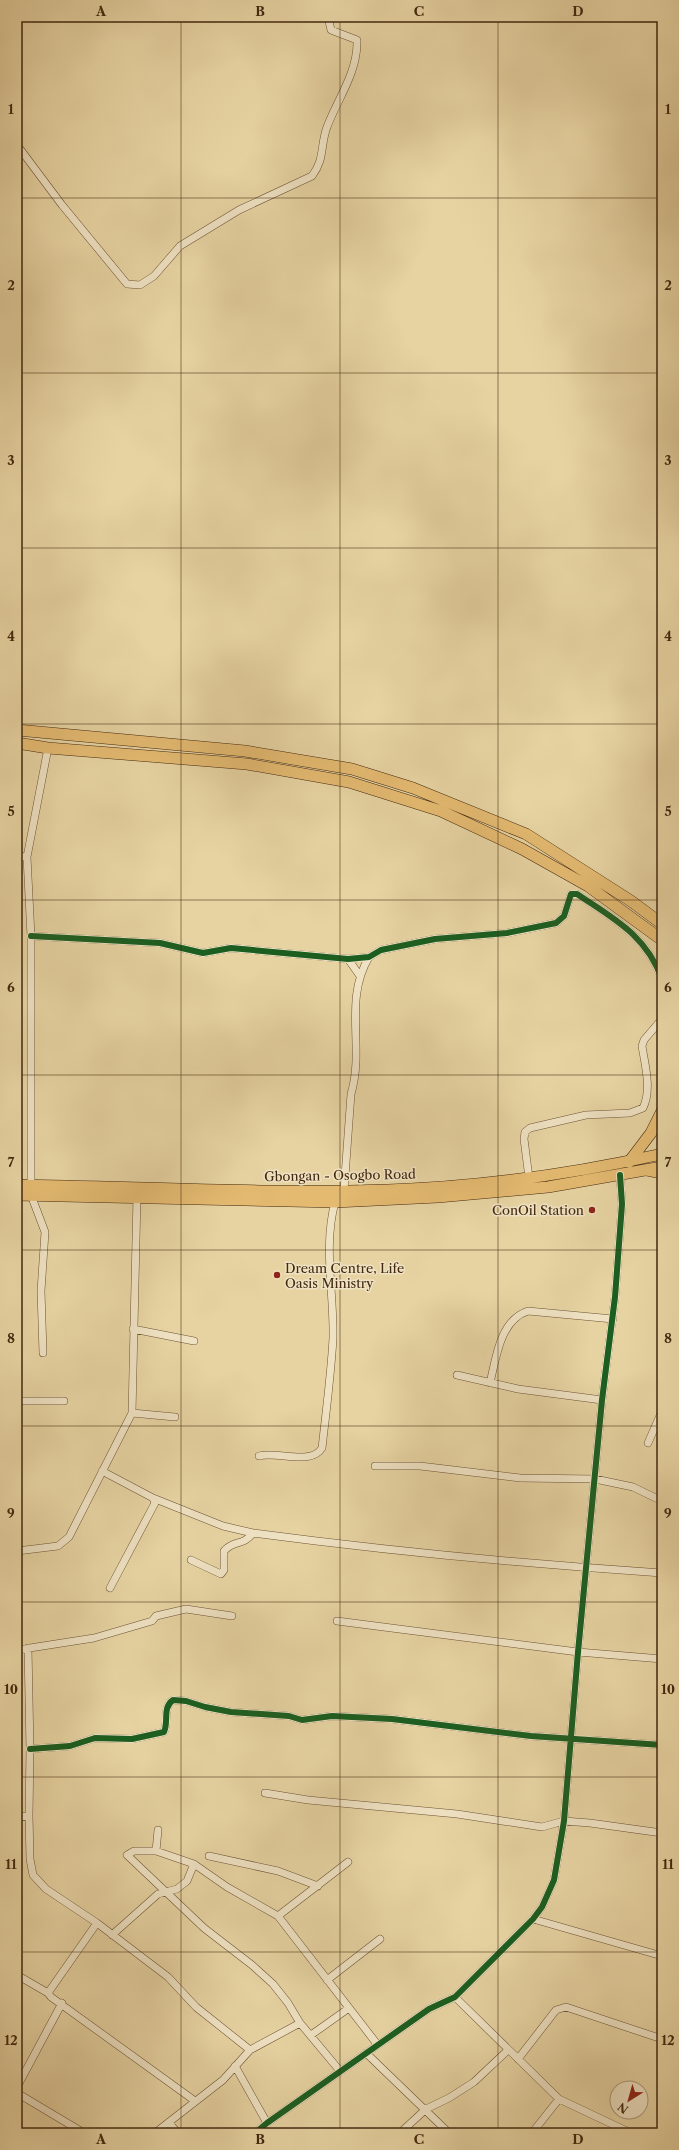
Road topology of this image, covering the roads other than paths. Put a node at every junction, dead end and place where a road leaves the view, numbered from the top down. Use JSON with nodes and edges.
{"nodes":[{"id":1,"x":328,"y":17,"type":"edge"},
{"id":2,"x":17,"y":145,"type":"edge"},
{"id":3,"x":17,"y":730,"type":"edge"},
{"id":4,"x":17,"y":743,"type":"edge"},
{"id":5,"x":48,"y":748,"type":"junction"},
{"id":6,"x":17,"y":856,"type":"edge"},
{"id":7,"x":26,"y":857,"type":"junction"},
{"id":8,"x":662,"y":924,"type":"edge"},
{"id":9,"x":31,"y":936,"type":"junction"},
{"id":10,"x":661,"y":940,"type":"edge"},
{"id":11,"x":369,"y":957,"type":"junction"},
{"id":12,"x":348,"y":960,"type":"junction"},
{"id":13,"x":360,"y":976,"type":"junction"},
{"id":14,"x":662,"y":979,"type":"edge"},
{"id":15,"x":662,"y":1019,"type":"edge"},
{"id":16,"x":662,"y":1111,"type":"edge"},
{"id":17,"x":662,"y":1154,"type":"edge"},
{"id":18,"x":629,"y":1162,"type":"junction"},
{"id":19,"x":662,"y":1167,"type":"edge"},
{"id":20,"x":647,"y":1170,"type":"junction"},
{"id":21,"x":662,"y":1173,"type":"edge"},
{"id":22,"x":620,"y":1175,"type":"junction"},
{"id":23,"x":529,"y":1178,"type":"junction"},
{"id":24,"x":17,"y":1185,"type":"edge"},
{"id":25,"x":31,"y":1190,"type":"junction"},
{"id":26,"x":344,"y":1190,"type":"junction"},
{"id":27,"x":17,"y":1195,"type":"edge"},
{"id":28,"x":137,"y":1197,"type":"junction"},
{"id":29,"x":335,"y":1202,"type":"junction"},
{"id":30,"x":613,"y":1319,"type":"junction"},
{"id":31,"x":133,"y":1329,"type":"junction"},
{"id":32,"x":194,"y":1341,"type":"dead end"},
{"id":33,"x":43,"y":1353,"type":"dead end"},
{"id":34,"x":458,"y":1375,"type":"dead end"},
{"id":35,"x":490,"y":1383,"type":"junction"},
{"id":36,"x":602,"y":1400,"type":"junction"},
{"id":37,"x":17,"y":1401,"type":"edge"},
{"id":38,"x":64,"y":1401,"type":"dead end"},
{"id":39,"x":662,"y":1411,"type":"edge"},
{"id":40,"x":132,"y":1413,"type":"junction"},
{"id":41,"x":175,"y":1417,"type":"dead end"},
{"id":42,"x":648,"y":1443,"type":"dead end"},
{"id":43,"x":259,"y":1456,"type":"dead end"},
{"id":44,"x":376,"y":1466,"type":"dead end"},
{"id":45,"x":102,"y":1471,"type":"junction"},
{"id":46,"x":595,"y":1479,"type":"junction"},
{"id":47,"x":153,"y":1498,"type":"junction"},
{"id":48,"x":662,"y":1501,"type":"edge"},
{"id":49,"x":254,"y":1532,"type":"junction"},
{"id":50,"x":17,"y":1551,"type":"edge"},
{"id":51,"x":190,"y":1560,"type":"dead end"},
{"id":52,"x":586,"y":1568,"type":"junction"},
{"id":53,"x":662,"y":1573,"type":"edge"},
{"id":54,"x":110,"y":1588,"type":"dead end"},
{"id":55,"x":232,"y":1616,"type":"dead end"},
{"id":56,"x":337,"y":1621,"type":"dead end"},
{"id":57,"x":28,"y":1648,"type":"junction"},
{"id":58,"x":17,"y":1650,"type":"edge"},
{"id":59,"x":578,"y":1652,"type":"junction"},
{"id":60,"x":662,"y":1659,"type":"edge"},
{"id":61,"x":570,"y":1737,"type":"junction"},
{"id":62,"x":662,"y":1744,"type":"edge"},
{"id":63,"x":30,"y":1750,"type":"junction"},
{"id":64,"x":265,"y":1793,"type":"dead end"},
{"id":65,"x":29,"y":1816,"type":"junction"},
{"id":66,"x":17,"y":1817,"type":"edge"},
{"id":67,"x":564,"y":1822,"type":"junction"},
{"id":68,"x":158,"y":1830,"type":"dead end"},
{"id":69,"x":662,"y":1834,"type":"edge"},
{"id":70,"x":156,"y":1851,"type":"junction"},
{"id":71,"x":209,"y":1856,"type":"dead end"},
{"id":72,"x":348,"y":1862,"type":"dead end"},
{"id":73,"x":194,"y":1864,"type":"junction"},
{"id":74,"x":318,"y":1886,"type":"junction"},
{"id":75,"x":166,"y":1893,"type":"junction"},
{"id":76,"x":278,"y":1916,"type":"junction"},
{"id":77,"x":533,"y":1919,"type":"junction"},
{"id":78,"x":97,"y":1923,"type":"junction"},
{"id":79,"x":112,"y":1935,"type":"junction"},
{"id":80,"x":380,"y":1938,"type":"dead end"},
{"id":81,"x":662,"y":1956,"type":"edge"},
{"id":82,"x":17,"y":1975,"type":"edge"},
{"id":83,"x":328,"y":1980,"type":"junction"},
{"id":84,"x":48,"y":1993,"type":"junction"},
{"id":85,"x":454,"y":1997,"type":"junction"},
{"id":86,"x":62,"y":2003,"type":"junction"},
{"id":87,"x":348,"y":2008,"type":"junction"},
{"id":88,"x":300,"y":2023,"type":"junction"},
{"id":89,"x":311,"y":2035,"type":"junction"},
{"id":90,"x":662,"y":2039,"type":"edge"},
{"id":91,"x":377,"y":2044,"type":"junction"},
{"id":92,"x":250,"y":2050,"type":"junction"},
{"id":93,"x":508,"y":2050,"type":"junction"},
{"id":94,"x":366,"y":2053,"type":"junction"},
{"id":95,"x":518,"y":2059,"type":"junction"},
{"id":96,"x":235,"y":2066,"type":"junction"},
{"id":97,"x":340,"y":2071,"type":"junction"},
{"id":98,"x":17,"y":2087,"type":"edge"},
{"id":99,"x":17,"y":2093,"type":"edge"},
{"id":100,"x":559,"y":2099,"type":"junction"},
{"id":101,"x":195,"y":2101,"type":"junction"},
{"id":102,"x":426,"y":2109,"type":"junction"},
{"id":103,"x":169,"y":2122,"type":"junction"},
{"id":104,"x":267,"y":2122,"type":"junction"},
{"id":105,"x":84,"y":2133,"type":"edge"},
{"id":106,"x":155,"y":2133,"type":"edge"},
{"id":107,"x":178,"y":2133,"type":"edge"},
{"id":108,"x":255,"y":2133,"type":"edge"},
{"id":109,"x":400,"y":2133,"type":"edge"},
{"id":110,"x":449,"y":2133,"type":"edge"},
{"id":111,"x":532,"y":2133,"type":"edge"},
{"id":112,"x":631,"y":2133,"type":"edge"}],
"edges":[{"from":1,"to":2,"type":"street"},
{"from":3,"to":8,"type":"main road"},
{"from":4,"to":5,"type":"main road"},
{"from":5,"to":7,"type":"street"},
{"from":5,"to":10,"type":"main road"},
{"from":6,"to":7,"type":"street"},
{"from":7,"to":9,"type":"street"},
{"from":9,"to":12,"type":"street"},
{"from":9,"to":25,"type":"street"},
{"from":11,"to":12,"type":"street"},
{"from":11,"to":13,"type":"street"},
{"from":11,"to":14,"type":"street"},
{"from":12,"to":13,"type":"street"},
{"from":13,"to":26,"type":"street"},
{"from":15,"to":23,"type":"street"},
{"from":16,"to":18,"type":"main road"},
{"from":17,"to":18,"type":"main road","name":"Gbongan - Osogbo Road"},
{"from":18,"to":23,"type":"main road","name":"Gbongan - Osogbo Road"},
{"from":19,"to":20,"type":"main road","name":"Gbongan - Osogbo Road"},
{"from":20,"to":21,"type":"main road"},
{"from":20,"to":22,"type":"main road","name":"Gbongan - Osogbo Road"},
{"from":22,"to":29,"type":"main road","name":"Gbongan - Osogbo Road"},
{"from":22,"to":30,"type":"street"},
{"from":23,"to":26,"type":"main road","name":"Gbongan - Osogbo Road"},
{"from":24,"to":25,"type":"main road","name":"Gbongan - Osogbo Road"},
{"from":25,"to":26,"type":"main road","name":"Gbongan - Osogbo Road"},
{"from":25,"to":27,"type":"main road","name":"Gbongan - Osogbo Road"},
{"from":25,"to":28,"type":"main road","name":"Gbongan - Osogbo Road"},
{"from":25,"to":33,"type":"street"},
{"from":28,"to":29,"type":"main road","name":"Gbongan - Osogbo Road"},
{"from":28,"to":31,"type":"street"},
{"from":29,"to":43,"type":"street"},
{"from":30,"to":35,"type":"street"},
{"from":30,"to":36,"type":"street"},
{"from":31,"to":32,"type":"street"},
{"from":31,"to":40,"type":"street"},
{"from":34,"to":35,"type":"street"},
{"from":35,"to":36,"type":"street"},
{"from":36,"to":46,"type":"street"},
{"from":37,"to":38,"type":"street"},
{"from":39,"to":42,"type":"street"},
{"from":40,"to":41,"type":"street"},
{"from":40,"to":45,"type":"street"},
{"from":44,"to":46,"type":"street"},
{"from":45,"to":47,"type":"street"},
{"from":45,"to":50,"type":"street"},
{"from":46,"to":48,"type":"street"},
{"from":46,"to":52,"type":"street"},
{"from":47,"to":49,"type":"street"},
{"from":47,"to":54,"type":"street"},
{"from":49,"to":51,"type":"street"},
{"from":49,"to":52,"type":"street"},
{"from":52,"to":53,"type":"street"},
{"from":52,"to":59,"type":"street"},
{"from":55,"to":57,"type":"street"},
{"from":56,"to":59,"type":"street"},
{"from":57,"to":58,"type":"street"},
{"from":57,"to":63,"type":"street"},
{"from":59,"to":60,"type":"street"},
{"from":59,"to":61,"type":"street"},
{"from":61,"to":62,"type":"street"},
{"from":61,"to":63,"type":"street"},
{"from":61,"to":67,"type":"street"},
{"from":63,"to":65,"type":"street"},
{"from":64,"to":67,"type":"street"},
{"from":65,"to":66,"type":"street"},
{"from":65,"to":78,"type":"street"},
{"from":67,"to":69,"type":"street"},
{"from":67,"to":77,"type":"street"},
{"from":68,"to":70,"type":"street"},
{"from":70,"to":73,"type":"street"},
{"from":70,"to":75,"type":"street"},
{"from":71,"to":74,"type":"street"},
{"from":72,"to":74,"type":"street"},
{"from":73,"to":75,"type":"street"},
{"from":73,"to":76,"type":"street"},
{"from":74,"to":76,"type":"street"},
{"from":75,"to":79,"type":"street"},
{"from":75,"to":88,"type":"street"},
{"from":76,"to":83,"type":"street"},
{"from":77,"to":81,"type":"street"},
{"from":77,"to":85,"type":"street"},
{"from":78,"to":79,"type":"street"},
{"from":78,"to":84,"type":"street"},
{"from":79,"to":92,"type":"street"},
{"from":80,"to":83,"type":"street"},
{"from":82,"to":84,"type":"street"},
{"from":83,"to":87,"type":"street"},
{"from":84,"to":86,"type":"street"},
{"from":85,"to":91,"type":"street"},
{"from":85,"to":93,"type":"street"},
{"from":86,"to":98,"type":"street"},
{"from":86,"to":101,"type":"street"},
{"from":87,"to":89,"type":"street"},
{"from":87,"to":91,"type":"street"},
{"from":88,"to":89,"type":"street"},
{"from":88,"to":92,"type":"street"},
{"from":89,"to":97,"type":"street"},
{"from":90,"to":95,"type":"street"},
{"from":91,"to":94,"type":"street"},
{"from":92,"to":96,"type":"street"},
{"from":93,"to":95,"type":"street"},
{"from":93,"to":102,"type":"street"},
{"from":94,"to":97,"type":"street"},
{"from":94,"to":102,"type":"street"},
{"from":95,"to":100,"type":"street"},
{"from":96,"to":101,"type":"street"},
{"from":96,"to":104,"type":"street"},
{"from":97,"to":104,"type":"street"},
{"from":99,"to":105,"type":"street"},
{"from":100,"to":111,"type":"street"},
{"from":100,"to":112,"type":"street"},
{"from":101,"to":103,"type":"street"},
{"from":102,"to":109,"type":"street"},
{"from":102,"to":110,"type":"street"},
{"from":103,"to":106,"type":"street"},
{"from":103,"to":107,"type":"street"},
{"from":104,"to":108,"type":"street"}]}
